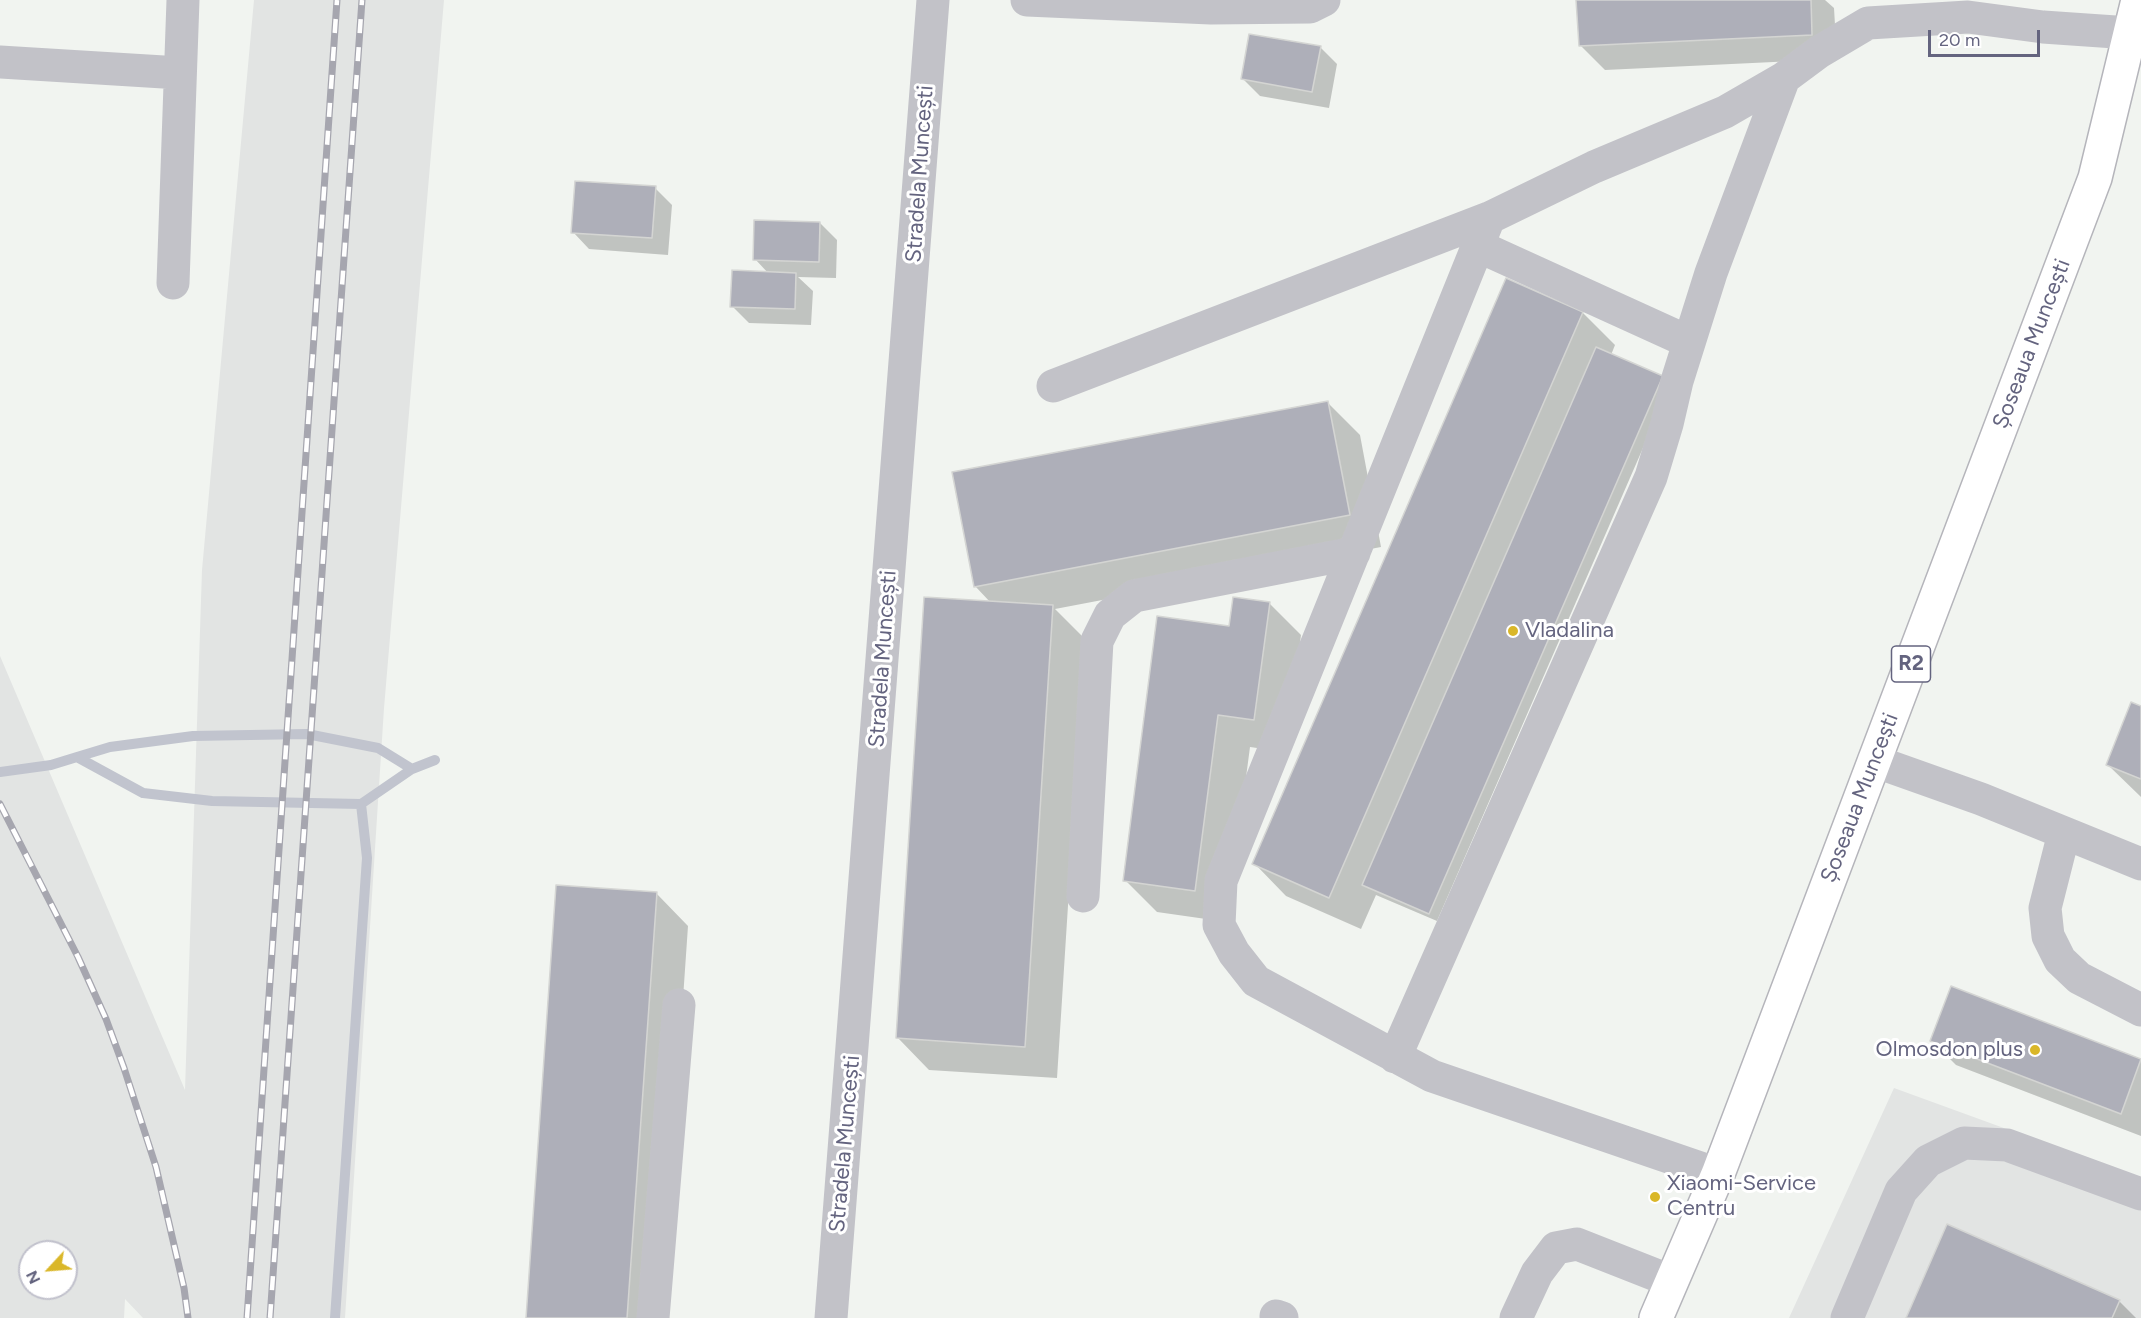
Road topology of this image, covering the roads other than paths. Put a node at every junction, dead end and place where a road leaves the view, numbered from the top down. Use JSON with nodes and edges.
{"nodes":[{"id":1,"x":183,"y":0,"type":"edge"},
{"id":2,"x":933,"y":0,"type":"edge"},
{"id":3,"x":1027,"y":0,"type":"edge"},
{"id":4,"x":1324,"y":0,"type":"edge"},
{"id":5,"x":2138,"y":0,"type":"edge"},
{"id":6,"x":2136,"y":33,"type":"edge"},
{"id":7,"x":0,"y":62,"type":"edge"},
{"id":8,"x":180,"y":73,"type":"junction"},
{"id":9,"x":1784,"y":78,"type":"junction"},
{"id":10,"x":1483,"y":232,"type":"junction"},
{"id":11,"x":173,"y":283,"type":"dead end"},
{"id":12,"x":1689,"y":342,"type":"junction"},
{"id":13,"x":1053,"y":386,"type":"dead end"},
{"id":14,"x":1354,"y":553,"type":"junction"},
{"id":15,"x":1874,"y":761,"type":"junction"},
{"id":16,"x":2064,"y":833,"type":"junction"},
{"id":17,"x":2141,"y":864,"type":"edge"},
{"id":18,"x":1083,"y":896,"type":"dead end"},
{"id":19,"x":679,"y":1005,"type":"dead end"},
{"id":20,"x":2141,"y":1010,"type":"edge"},
{"id":21,"x":1395,"y":1057,"type":"junction"},
{"id":22,"x":1718,"y":1174,"type":"junction"},
{"id":23,"x":2141,"y":1194,"type":"edge"},
{"id":24,"x":1671,"y":1281,"type":"junction"},
{"id":25,"x":653,"y":1318,"type":"edge"},
{"id":26,"x":831,"y":1318,"type":"edge"},
{"id":27,"x":1516,"y":1318,"type":"edge"},
{"id":28,"x":1656,"y":1318,"type":"edge"},
{"id":29,"x":1847,"y":1318,"type":"edge"}],
"edges":[{"from":1,"to":8,"type":"street"},
{"from":2,"to":26,"type":"street","name":"Stradela Muncești"},
{"from":3,"to":4,"type":"street"},
{"from":5,"to":6,"type":"main road","name":"Șoseaua Muncești","number":"R2"},
{"from":6,"to":9,"type":"street"},
{"from":6,"to":15,"type":"main road","name":"Șoseaua Muncești","number":"R2"},
{"from":7,"to":8,"type":"street"},
{"from":8,"to":11,"type":"street"},
{"from":9,"to":10,"type":"street"},
{"from":9,"to":12,"type":"street"},
{"from":10,"to":12,"type":"street"},
{"from":10,"to":13,"type":"street"},
{"from":10,"to":14,"type":"street"},
{"from":12,"to":21,"type":"street"},
{"from":14,"to":18,"type":"street"},
{"from":14,"to":21,"type":"street"},
{"from":15,"to":16,"type":"street"},
{"from":15,"to":22,"type":"main road","name":"Șoseaua Muncești","number":"R2"},
{"from":16,"to":17,"type":"street"},
{"from":16,"to":20,"type":"street"},
{"from":19,"to":25,"type":"street"},
{"from":21,"to":22,"type":"street"},
{"from":22,"to":24,"type":"main road","name":"Șoseaua Muncești","number":"R2"},
{"from":23,"to":29,"type":"street"},
{"from":24,"to":27,"type":"street"},
{"from":24,"to":28,"type":"main road","name":"Șoseaua Muncești","number":"R2"}]}
